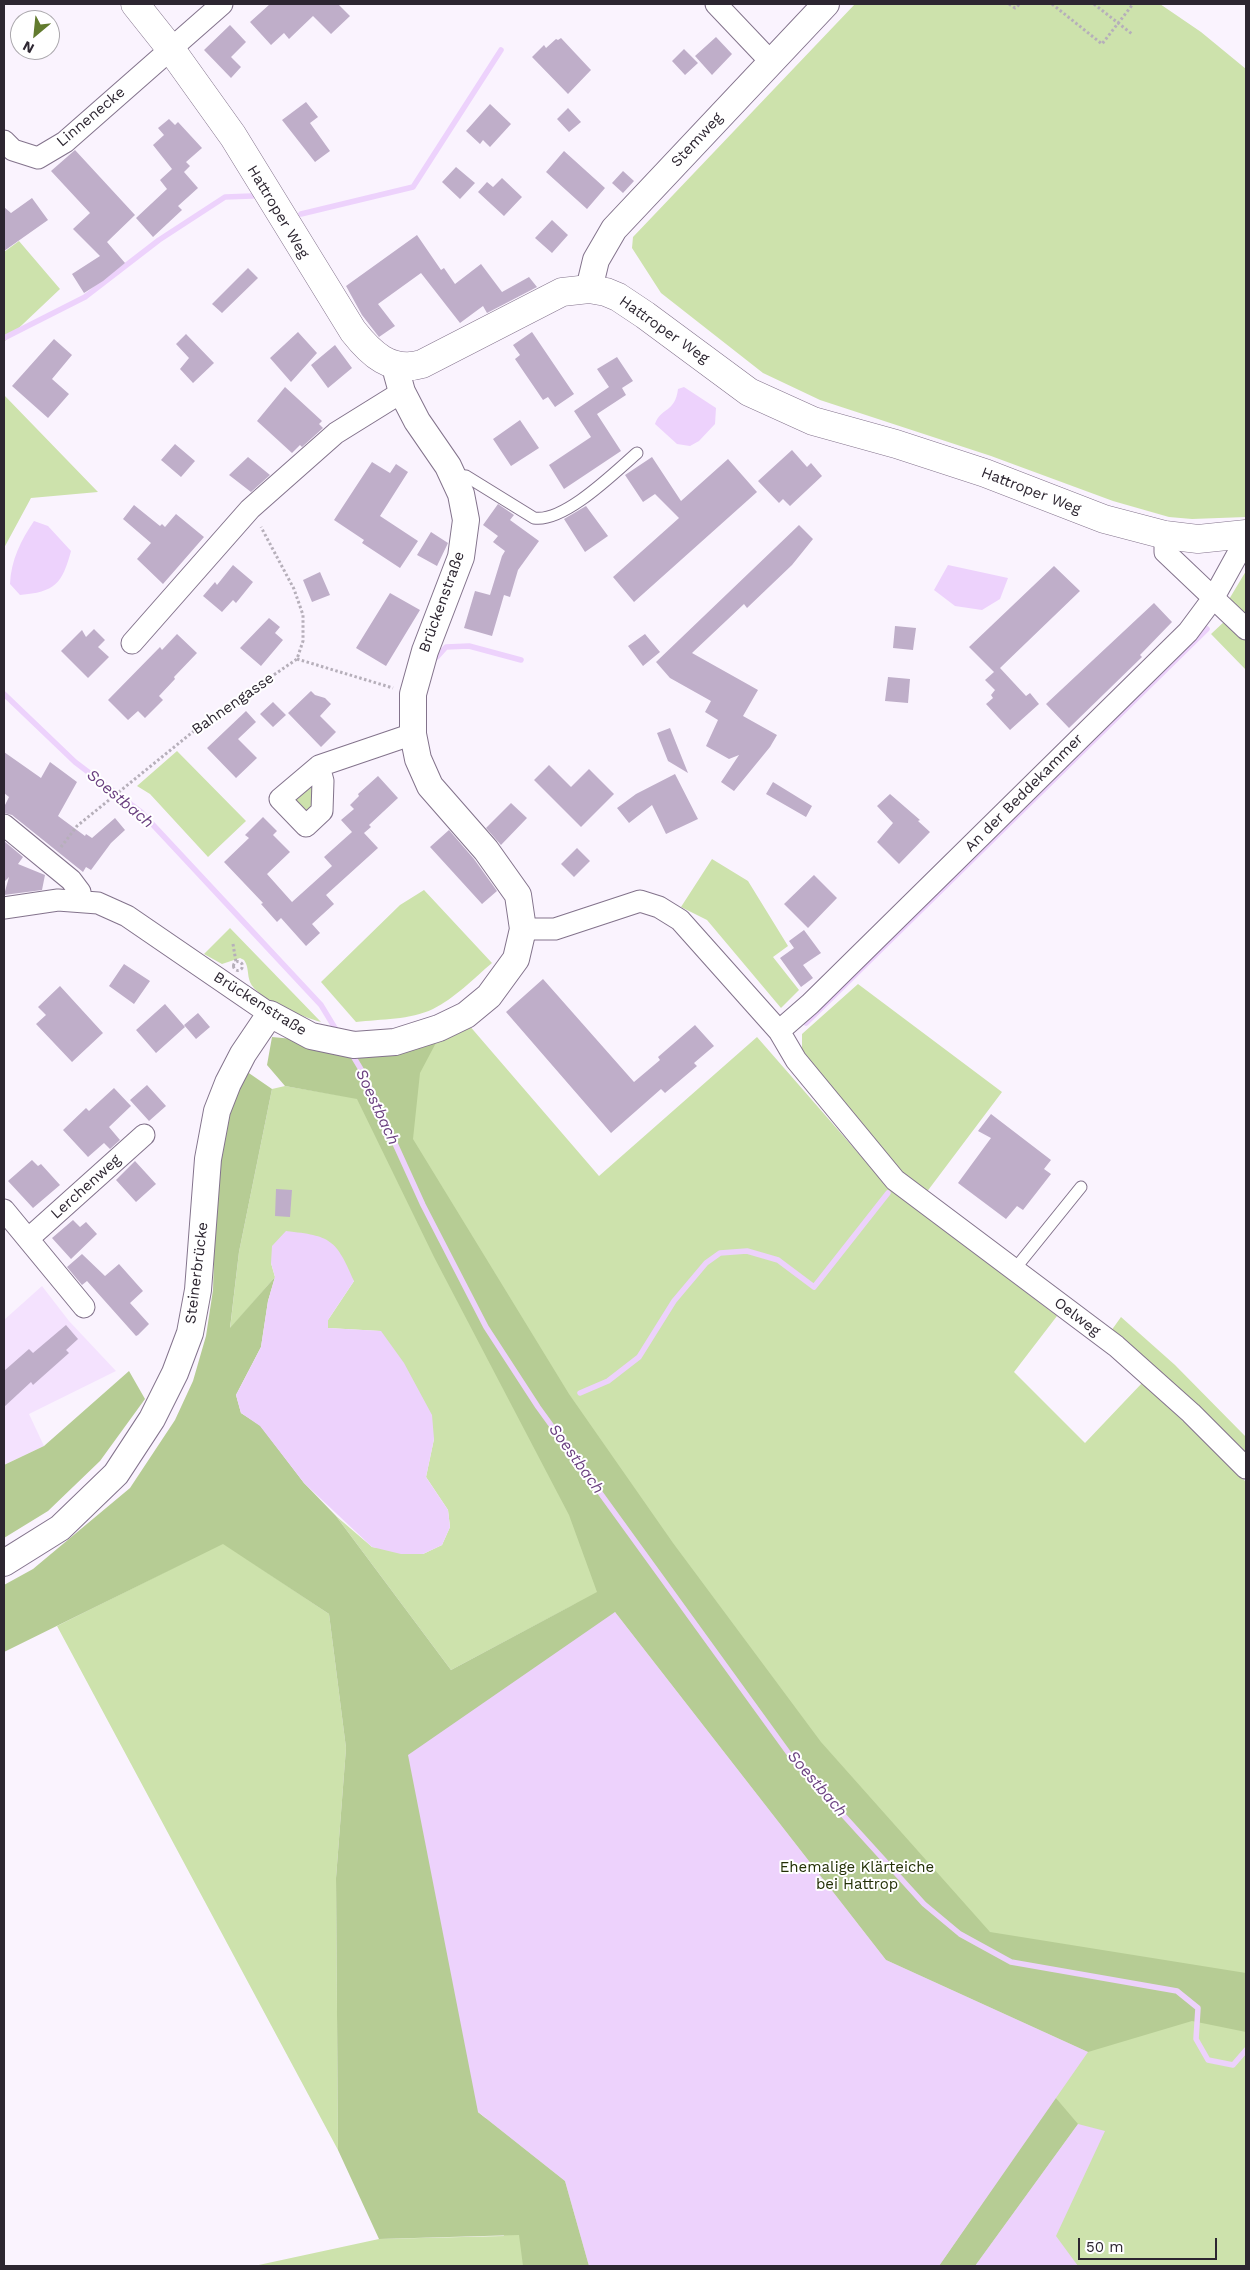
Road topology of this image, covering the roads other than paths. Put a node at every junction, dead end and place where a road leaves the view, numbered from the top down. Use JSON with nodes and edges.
{"nodes":[{"id":1,"x":135,"y":4,"type":"edge"},
{"id":2,"x":222,"y":4,"type":"edge"},
{"id":3,"x":716,"y":4,"type":"edge"},
{"id":4,"x":826,"y":4,"type":"edge"},
{"id":5,"x":170,"y":48,"type":"junction"},
{"id":6,"x":771,"y":62,"type":"junction"},
{"id":7,"x":4,"y":141,"type":"edge"},
{"id":8,"x":589,"y":289,"type":"junction"},
{"id":9,"x":400,"y":379,"type":"junction"},
{"id":10,"x":637,"y":453,"type":"dead end"},
{"id":11,"x":452,"y":475,"type":"junction"},
{"id":12,"x":1165,"y":535,"type":"junction"},
{"id":13,"x":1241,"y":536,"type":"edge"},
{"id":14,"x":1214,"y":597,"type":"junction"},
{"id":15,"x":1246,"y":629,"type":"edge"},
{"id":16,"x":132,"y":642,"type":"dead end"},
{"id":17,"x":413,"y":734,"type":"junction"},
{"id":18,"x":319,"y":766,"type":"dead end"},
{"id":19,"x":4,"y":825,"type":"edge"},
{"id":20,"x":80,"y":900,"type":"junction"},
{"id":21,"x":4,"y":908,"type":"edge"},
{"id":22,"x":523,"y":928,"type":"junction"},
{"id":23,"x":270,"y":1014,"type":"junction"},
{"id":24,"x":779,"y":1031,"type":"junction"},
{"id":25,"x":144,"y":1135,"type":"dead end"},
{"id":26,"x":1081,"y":1187,"type":"dead end"},
{"id":27,"x":4,"y":1210,"type":"edge"},
{"id":28,"x":28,"y":1239,"type":"junction"},
{"id":29,"x":1014,"y":1270,"type":"junction"},
{"id":30,"x":84,"y":1307,"type":"dead end"},
{"id":31,"x":1246,"y":1468,"type":"edge"},
{"id":32,"x":4,"y":1562,"type":"edge"}],
"edges":[{"from":1,"to":5,"type":"main road","name":"Hattroper Weg"},
{"from":2,"to":5,"type":"street","name":"Linnenecke"},
{"from":3,"to":6,"type":"street"},
{"from":4,"to":6,"type":"street","name":"Stemweg"},
{"from":5,"to":7,"type":"street","name":"Linnenecke"},
{"from":5,"to":9,"type":"main road","name":"Hattroper Weg"},
{"from":6,"to":8,"type":"street","name":"Stemweg"},
{"from":8,"to":9,"type":"main road","name":"Hattroper Weg"},
{"from":8,"to":12,"type":"main road","name":"Hattroper Weg"},
{"from":9,"to":11,"type":"street","name":"Brückenstraße"},
{"from":9,"to":16,"type":"street"},
{"from":10,"to":11,"type":"lane"},
{"from":11,"to":17,"type":"street","name":"Brückenstraße"},
{"from":12,"to":13,"type":"main road","name":"Hattroper Weg"},
{"from":12,"to":14,"type":"street"},
{"from":13,"to":14,"type":"street","name":"An der Beddekammer"},
{"from":14,"to":15,"type":"street"},
{"from":14,"to":24,"type":"street","name":"An der Beddekammer"},
{"from":17,"to":18,"type":"street"},
{"from":17,"to":22,"type":"street","name":"Brückenstraße"},
{"from":19,"to":20,"type":"street"},
{"from":20,"to":21,"type":"street","name":"Brückenstraße"},
{"from":20,"to":23,"type":"street","name":"Brückenstraße"},
{"from":22,"to":23,"type":"street","name":"Brückenstraße"},
{"from":22,"to":24,"type":"street"},
{"from":23,"to":32,"type":"street","name":"Steinerbrücke"},
{"from":24,"to":29,"type":"street","name":"Oelweg"},
{"from":25,"to":28,"type":"street","name":"Lerchenweg"},
{"from":26,"to":29,"type":"lane"},
{"from":27,"to":28,"type":"street"},
{"from":28,"to":30,"type":"street"},
{"from":29,"to":31,"type":"street","name":"Oelweg"}]}
